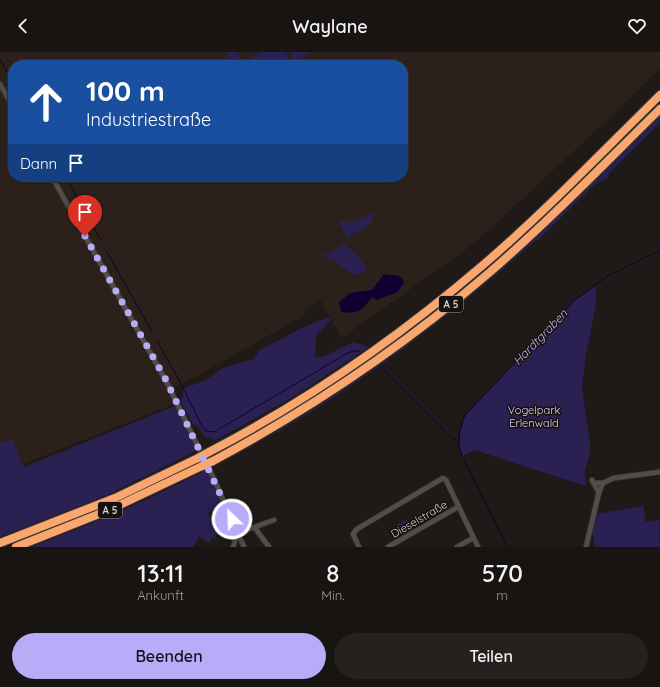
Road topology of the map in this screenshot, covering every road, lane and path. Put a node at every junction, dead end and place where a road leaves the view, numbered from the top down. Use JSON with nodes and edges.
{"nodes":[{"id":1,"x":0,"y":84,"type":"edge"},
{"id":2,"x":660,"y":95,"type":"edge"},
{"id":3,"x":8,"y":98,"type":"edge"},
{"id":4,"x":660,"y":108,"type":"edge"},
{"id":5,"x":55,"y":182,"type":"edge"},
{"id":6,"x":206,"y":468,"type":"junction"},
{"id":7,"x":660,"y":472,"type":"edge"},
{"id":8,"x":603,"y":483,"type":"junction"},
{"id":9,"x":599,"y":493,"type":"junction"},
{"id":10,"x":458,"y":507,"type":"junction"},
{"id":11,"x":274,"y":520,"type":"dead end"},
{"id":12,"x":255,"y":528,"type":"junction"},
{"id":13,"x":238,"y":533,"type":"junction"},
{"id":14,"x":473,"y":538,"type":"junction"},
{"id":15,"x":0,"y":543,"type":"edge"},
{"id":16,"x":16,"y":547,"type":"edge"},
{"id":17,"x":233,"y":547,"type":"edge"},
{"id":18,"x":244,"y":547,"type":"edge"},
{"id":19,"x":269,"y":547,"type":"edge"},
{"id":20,"x":359,"y":547,"type":"edge"},
{"id":21,"x":388,"y":547,"type":"edge"},
{"id":22,"x":457,"y":547,"type":"edge"},
{"id":23,"x":478,"y":547,"type":"edge"},
{"id":24,"x":586,"y":547,"type":"edge"}],
"edges":[{"from":1,"to":3,"type":"street"},
{"from":2,"to":15,"type":"highway","number":"A 5","bridge":true},
{"from":4,"to":6,"type":"highway","number":"A 5","bridge":true},
{"from":5,"to":6,"type":"street"},
{"from":6,"to":13,"type":"street"},
{"from":6,"to":16,"type":"highway","number":"A 5"},
{"from":7,"to":8,"type":"street"},
{"from":8,"to":9,"type":"street"},
{"from":8,"to":9,"type":"street"},
{"from":9,"to":24,"type":"street"},
{"from":10,"to":14,"type":"street"},
{"from":10,"to":20,"type":"street"},
{"from":10,"to":21,"type":"street","name":"Dieselstraße"},
{"from":11,"to":12,"type":"street"},
{"from":12,"to":13,"type":"street"},
{"from":12,"to":19,"type":"street"},
{"from":13,"to":17,"type":"street"},
{"from":13,"to":18,"type":"street"},
{"from":14,"to":22,"type":"street"},
{"from":14,"to":23,"type":"street"}]}
